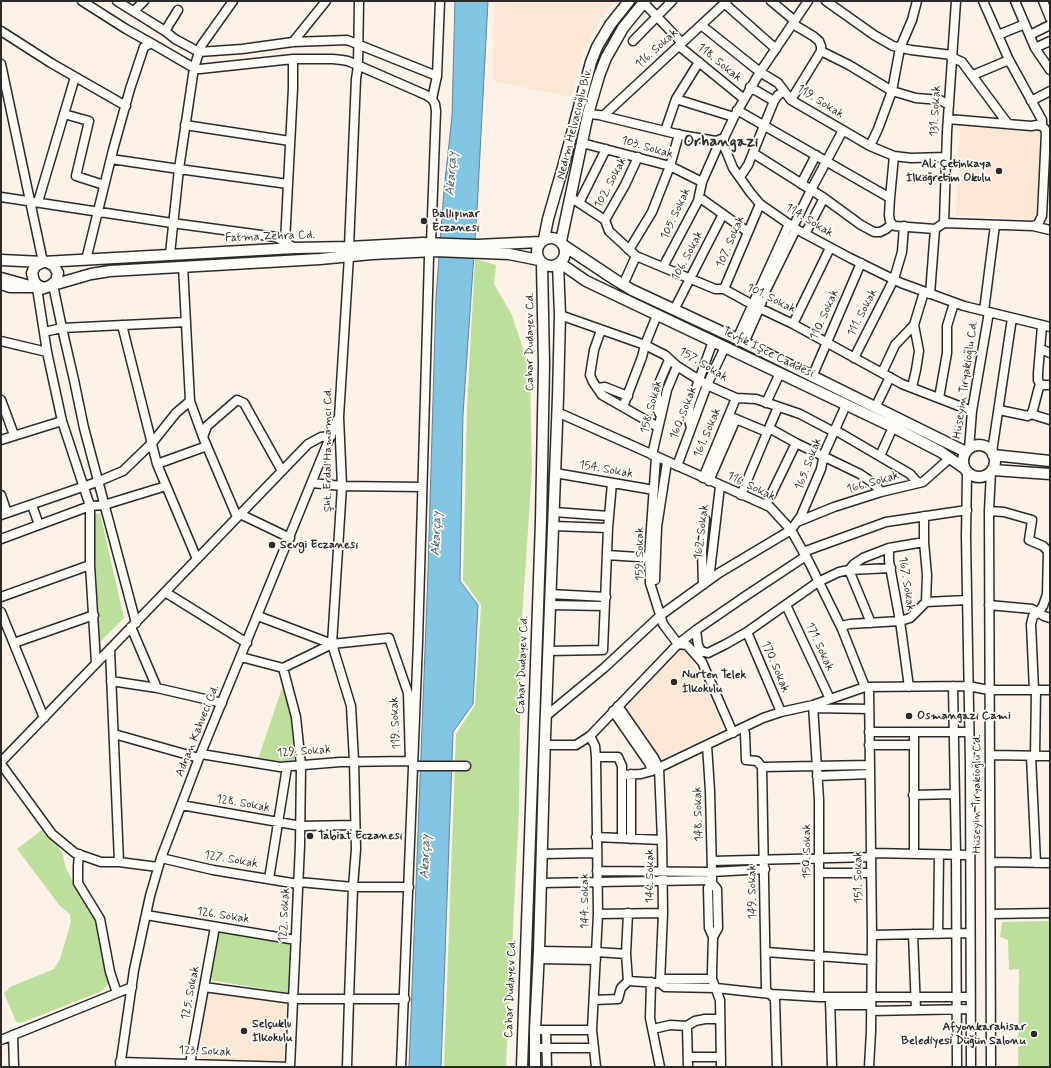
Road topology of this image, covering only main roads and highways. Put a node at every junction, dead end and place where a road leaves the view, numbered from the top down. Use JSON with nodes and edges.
{"nodes":[{"id":1,"x":629,"y":1,"type":"edge"},
{"id":2,"x":645,"y":2,"type":"edge"},
{"id":3,"x":542,"y":240,"type":"junction"},
{"id":4,"x":562,"y":243,"type":"junction"},
{"id":5,"x":476,"y":249,"type":"junction"},
{"id":6,"x":349,"y":252,"type":"junction"},
{"id":7,"x":1,"y":260,"type":"edge"},
{"id":8,"x":43,"y":262,"type":"junction"},
{"id":9,"x":541,"y":262,"type":"junction"},
{"id":10,"x":559,"y":264,"type":"junction"},
{"id":11,"x":1,"y":278,"type":"edge"},
{"id":12,"x":45,"y":287,"type":"junction"},
{"id":13,"x":763,"y":353,"type":"junction"},
{"id":14,"x":758,"y":363,"type":"junction"},
{"id":15,"x":968,"y":450,"type":"junction"},
{"id":16,"x":993,"y":453,"type":"junction"},
{"id":17,"x":1050,"y":461,"type":"edge"},
{"id":18,"x":966,"y":470,"type":"junction"},
{"id":19,"x":992,"y":471,"type":"junction"},
{"id":20,"x":1050,"y":474,"type":"edge"},
{"id":21,"x":522,"y":1067,"type":"edge"},
{"id":22,"x":535,"y":1067,"type":"edge"}],
"edges":[{"from":1,"to":3,"type":"main road","name":"Nedim Helvacıoğlu Blv."},
{"from":2,"to":4,"type":"main road","name":"Nedim Helvacıoğlu Blv."},
{"from":3,"to":4,"type":"main road"},
{"from":3,"to":5,"type":"main road","name":"Fatma Zehra Cd."},
{"from":3,"to":9,"type":"main road"},
{"from":4,"to":10,"type":"main road"},
{"from":4,"to":13,"type":"main road","name":"Tevfik İşce Caddesi"},
{"from":5,"to":6,"type":"main road","name":"Fatma Zehra Cd."},
{"from":5,"to":9,"type":"main road","name":"Fatma Zehra Cd."},
{"from":6,"to":8,"type":"main road","name":"Fatma Zehra Cd."},
{"from":6,"to":12,"type":"main road","name":"Fatma Zehra Cd."},
{"from":7,"to":8,"type":"main road","name":"Fatma Zehra Cd."},
{"from":8,"to":12,"type":"main road"},
{"from":8,"to":12,"type":"main road"},
{"from":9,"to":10,"type":"main road"},
{"from":9,"to":21,"type":"main road","name":"Cahar Dudayev Cd."},
{"from":10,"to":14,"type":"main road","name":"Tevfik İşce Caddesi"},
{"from":10,"to":22,"type":"main road","name":"Cahar Dudayev Cd."},
{"from":11,"to":12,"type":"main road"},
{"from":13,"to":14,"type":"main road"},
{"from":13,"to":15,"type":"main road","name":"Tevfik İşce Caddesi"},
{"from":14,"to":18,"type":"main road","name":"Tevfik İşce Caddesi"},
{"from":15,"to":16,"type":"main road"},
{"from":15,"to":18,"type":"main road","name":"Hüseyin Tiryakioğlu Cd."},
{"from":16,"to":17,"type":"main road"},
{"from":16,"to":19,"type":"main road","name":"Hüseyin Tiryakioğlu Cd."},
{"from":18,"to":19,"type":"main road"},
{"from":19,"to":20,"type":"main road"}]}
